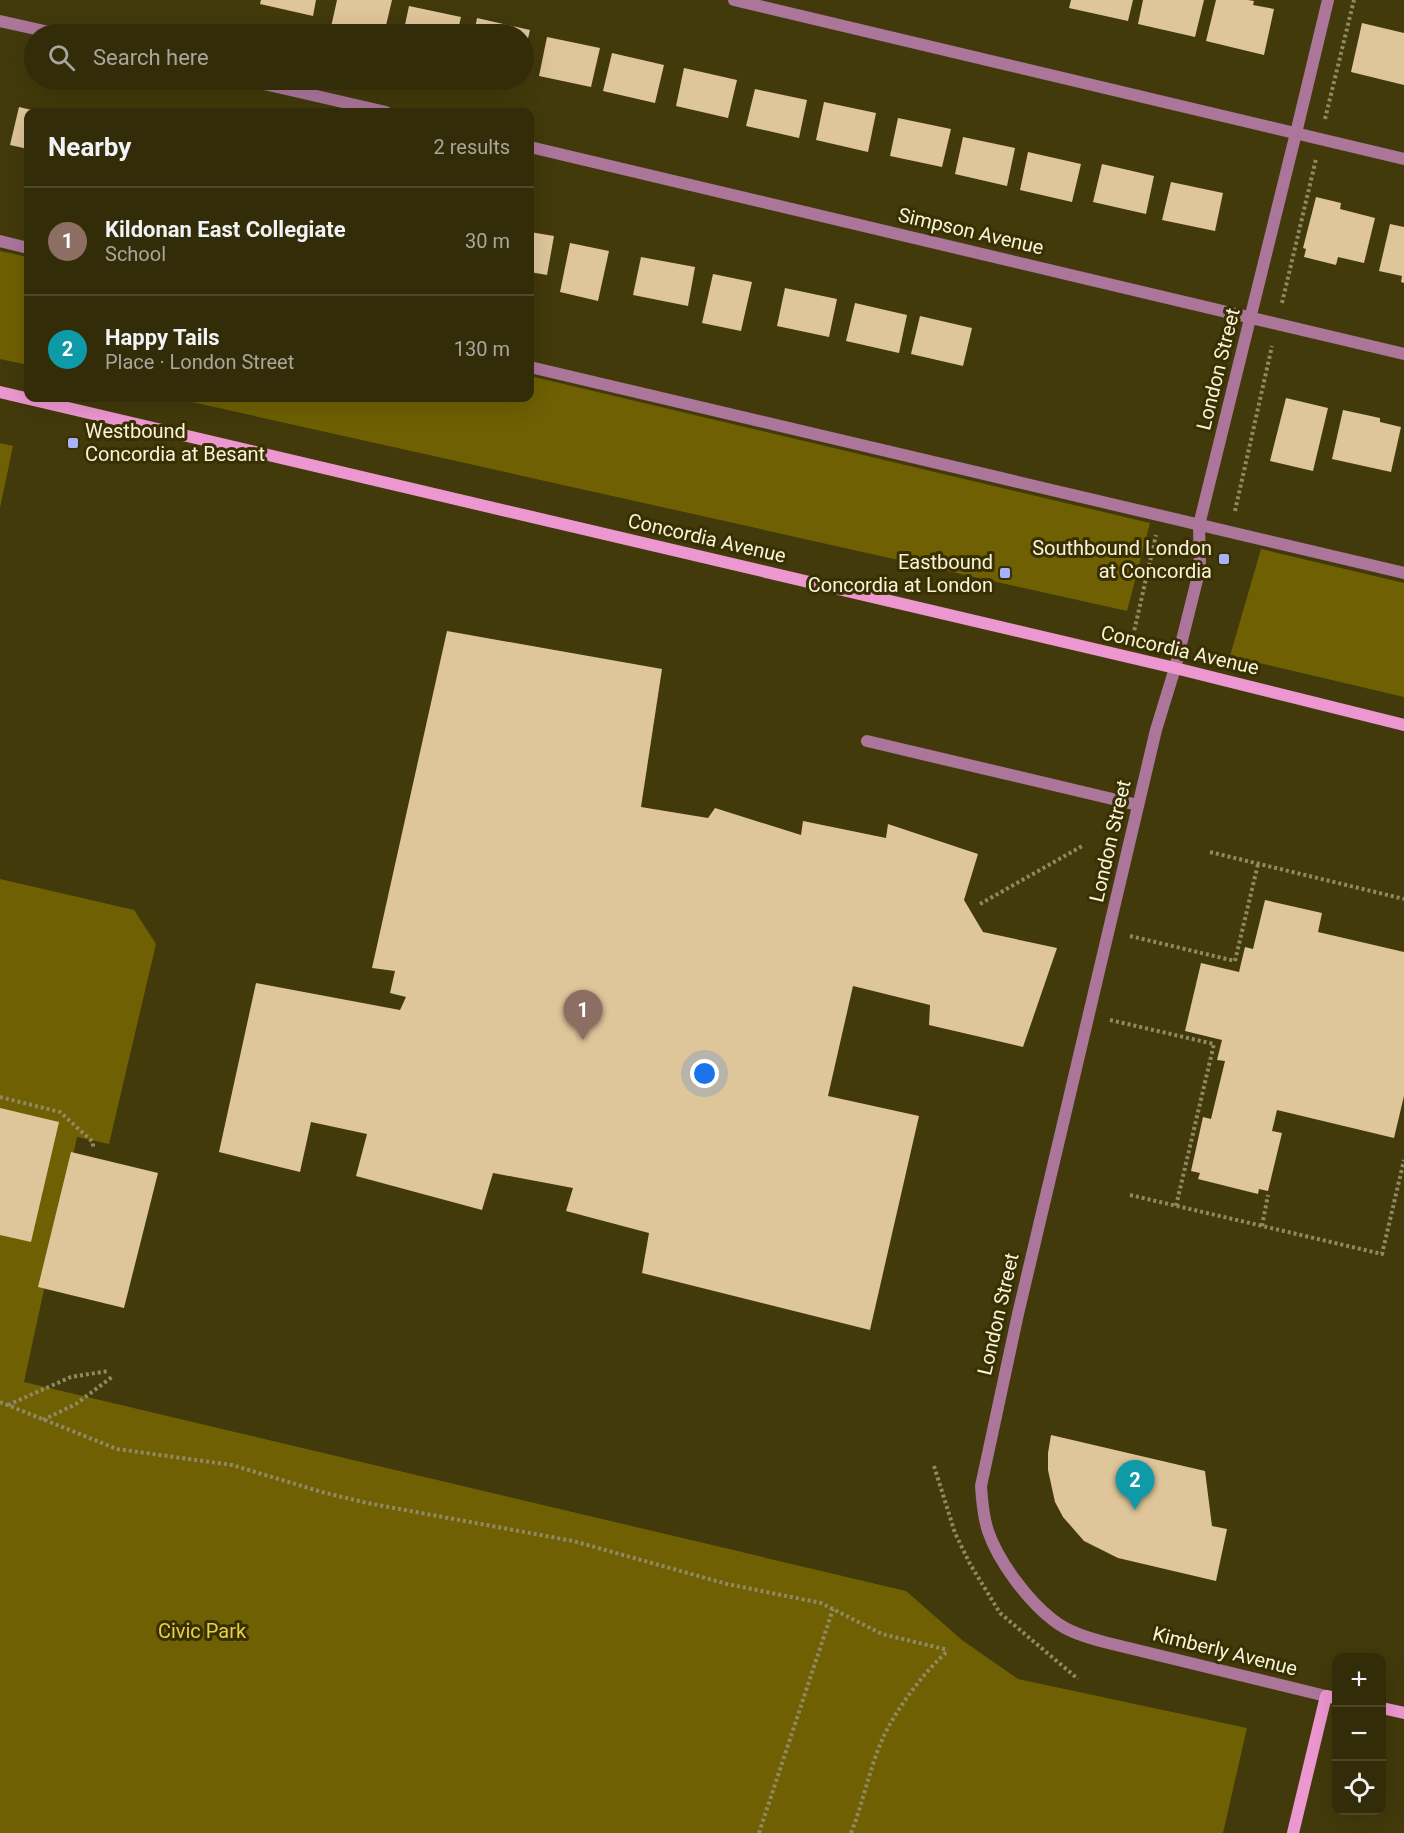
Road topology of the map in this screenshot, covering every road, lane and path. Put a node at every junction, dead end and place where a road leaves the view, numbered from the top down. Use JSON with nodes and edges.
{"nodes":[{"id":1,"x":735,"y":0,"type":"edge"},
{"id":2,"x":1328,"y":0,"type":"edge"},
{"id":3,"x":1354,"y":0,"type":"edge"},
{"id":4,"x":0,"y":21,"type":"edge"},
{"id":5,"x":24,"y":26,"type":"edge"},
{"id":6,"x":290,"y":90,"type":"edge"},
{"id":7,"x":369,"y":108,"type":"edge"},
{"id":8,"x":1296,"y":133,"type":"junction"},
{"id":9,"x":1320,"y":139,"type":"junction"},
{"id":10,"x":534,"y":148,"type":"edge"},
{"id":11,"x":1404,"y":159,"type":"edge"},
{"id":12,"x":0,"y":241,"type":"edge"},
{"id":13,"x":24,"y":247,"type":"edge"},
{"id":14,"x":1251,"y":318,"type":"junction"},
{"id":15,"x":1404,"y":354,"type":"edge"},
{"id":16,"x":534,"y":368,"type":"edge"},
{"id":17,"x":0,"y":392,"type":"edge"},
{"id":18,"x":24,"y":398,"type":"edge"},
{"id":19,"x":42,"y":402,"type":"edge"},
{"id":20,"x":1160,"y":516,"type":"junction"},
{"id":21,"x":1199,"y":525,"type":"junction"},
{"id":22,"x":1404,"y":573,"type":"edge"},
{"id":23,"x":1129,"y":658,"type":"junction"},
{"id":24,"x":1175,"y":668,"type":"junction"},
{"id":25,"x":1404,"y":725,"type":"edge"},
{"id":26,"x":867,"y":741,"type":"dead end"},
{"id":27,"x":1138,"y":806,"type":"junction"},
{"id":28,"x":1084,"y":845,"type":"dead end"},
{"id":29,"x":1210,"y":852,"type":"dead end"},
{"id":30,"x":1258,"y":864,"type":"junction"},
{"id":31,"x":1404,"y":899,"type":"edge"},
{"id":32,"x":980,"y":904,"type":"dead end"},
{"id":33,"x":1108,"y":931,"type":"junction"},
{"id":34,"x":1089,"y":1015,"type":"junction"},
{"id":35,"x":0,"y":1097,"type":"edge"},
{"id":36,"x":93,"y":1148,"type":"dead end"},
{"id":37,"x":1404,"y":1160,"type":"edge"},
{"id":38,"x":1130,"y":1195,"type":"dead end"},
{"id":39,"x":1268,"y":1196,"type":"dead end"},
{"id":40,"x":1176,"y":1206,"type":"junction"},
{"id":41,"x":1262,"y":1226,"type":"junction"},
{"id":42,"x":108,"y":1371,"type":"dead end"},
{"id":43,"x":112,"y":1377,"type":"dead end"},
{"id":44,"x":0,"y":1402,"type":"edge"},
{"id":45,"x":7,"y":1405,"type":"junction"},
{"id":46,"x":43,"y":1420,"type":"junction"},
{"id":47,"x":833,"y":1609,"type":"junction"},
{"id":48,"x":1104,"y":1642,"type":"joint"},
{"id":49,"x":1331,"y":1697,"type":"edge"},
{"id":50,"x":1386,"y":1709,"type":"edge"},
{"id":51,"x":1404,"y":1713,"type":"edge"},
{"id":52,"x":759,"y":1833,"type":"edge"},
{"id":53,"x":852,"y":1833,"type":"edge"},
{"id":54,"x":1293,"y":1833,"type":"edge"}],
"edges":[{"from":1,"to":8,"type":"street"},
{"from":2,"to":8,"type":"street","name":"London Street"},
{"from":3,"to":9,"type":"path"},
{"from":4,"to":5,"type":"street"},
{"from":6,"to":7,"type":"street"},
{"from":8,"to":9,"type":"street"},
{"from":8,"to":14,"type":"street","name":"London Street"},
{"from":9,"to":11,"type":"street"},
{"from":10,"to":14,"type":"street","name":"Simpson Avenue"},
{"from":12,"to":13,"type":"street"},
{"from":14,"to":15,"type":"street","name":"Simpson Avenue"},
{"from":14,"to":21,"type":"street","name":"London Street"},
{"from":16,"to":20,"type":"street"},
{"from":17,"to":18,"type":"main road","name":"Concordia Avenue"},
{"from":19,"to":23,"type":"main road","name":"Concordia Avenue"},
{"from":20,"to":21,"type":"street"},
{"from":20,"to":23,"type":"path"},
{"from":21,"to":22,"type":"street"},
{"from":21,"to":24,"type":"street","name":"London Street"},
{"from":23,"to":24,"type":"main road","name":"Concordia Avenue"},
{"from":24,"to":25,"type":"main road","name":"Concordia Avenue"},
{"from":24,"to":27,"type":"street","name":"London Street"},
{"from":26,"to":27,"type":"street"},
{"from":27,"to":33,"type":"street","name":"London Street"},
{"from":28,"to":32,"type":"path"},
{"from":29,"to":30,"type":"path"},
{"from":30,"to":31,"type":"path"},
{"from":30,"to":33,"type":"path"},
{"from":33,"to":34,"type":"street","name":"London Street"},
{"from":34,"to":40,"type":"path"},
{"from":34,"to":48,"type":"street","name":"London Street"},
{"from":35,"to":36,"type":"path"},
{"from":37,"to":41,"type":"path"},
{"from":38,"to":40,"type":"path"},
{"from":39,"to":41,"type":"path"},
{"from":40,"to":41,"type":"path"},
{"from":42,"to":45,"type":"path"},
{"from":43,"to":46,"type":"path"},
{"from":44,"to":45,"type":"path"},
{"from":45,"to":46,"type":"path"},
{"from":46,"to":47,"type":"path"},
{"from":47,"to":52,"type":"path"},
{"from":47,"to":53,"type":"path"},
{"from":48,"to":49,"type":"street","name":"Kimberly Avenue"},
{"from":49,"to":54,"type":"main road"},
{"from":50,"to":51,"type":"main road"}]}
